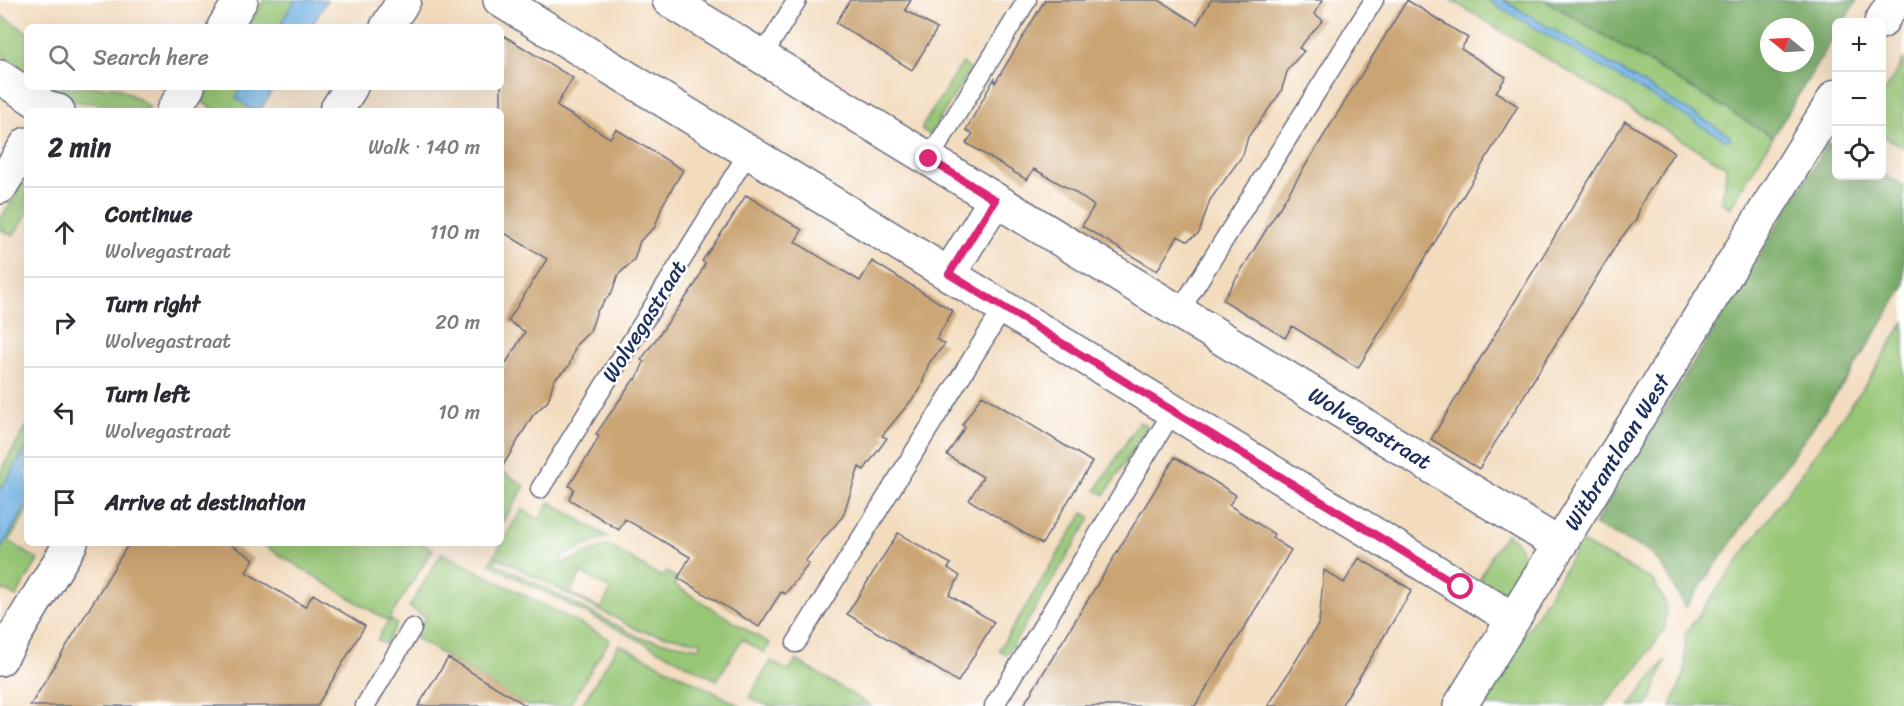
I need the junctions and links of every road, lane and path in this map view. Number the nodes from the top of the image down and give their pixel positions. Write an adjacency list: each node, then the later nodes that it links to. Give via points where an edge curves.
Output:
1 (241, 0): 10 (street)
2 (404, 0): 11 (street)
3 (500, 0): 21 (street)
4 (669, 0): 12 (street, Wolvegastraat)
5 (797, 0): 12 (lane)
6 (1027, 0): 22 (lane)
7 (1374, 0): 27 (lane)
8 (1895, 0): 9 (street)
9 (1884, 18)
10 (226, 24)
11 (389, 24)
12 (762, 57): 22 (street, Wolvegastraat)
13 (0, 77): 17 (street)
14 (186, 90): 18 (street)
15 (349, 90): 19 (street)
16 (1832, 103): 30 (street, Witbrantlaan West)
17 (48, 108)
18 (175, 108)
19 (338, 108)
20 (24, 149): 23 (street)
21 (748, 153): 25 (street); 29 (lane, Wolvegastraat)
22 (929, 159): 24 (street, Wolvegastraat)
23 (0, 188)
24 (995, 200): 25 (street); 27 (street, Wolvegastraat)
25 (949, 274): 26 (street)
26 (1004, 308): 28 (street); 34 (lane)
27 (1179, 312): 30 (street, Wolvegastraat)
28 (1173, 411): 32 (street); 37 (lane)
29 (540, 489)
30 (1560, 545): 32 (street, Witbrantlaan West)
31 (69, 546): 35 (street)
32 (1513, 619): 38 (street, Witbrantlaan West)
33 (412, 628): 36 (lane)
34 (796, 643)
35 (0, 658)
36 (364, 706)
37 (994, 706)
38 (1460, 706)

